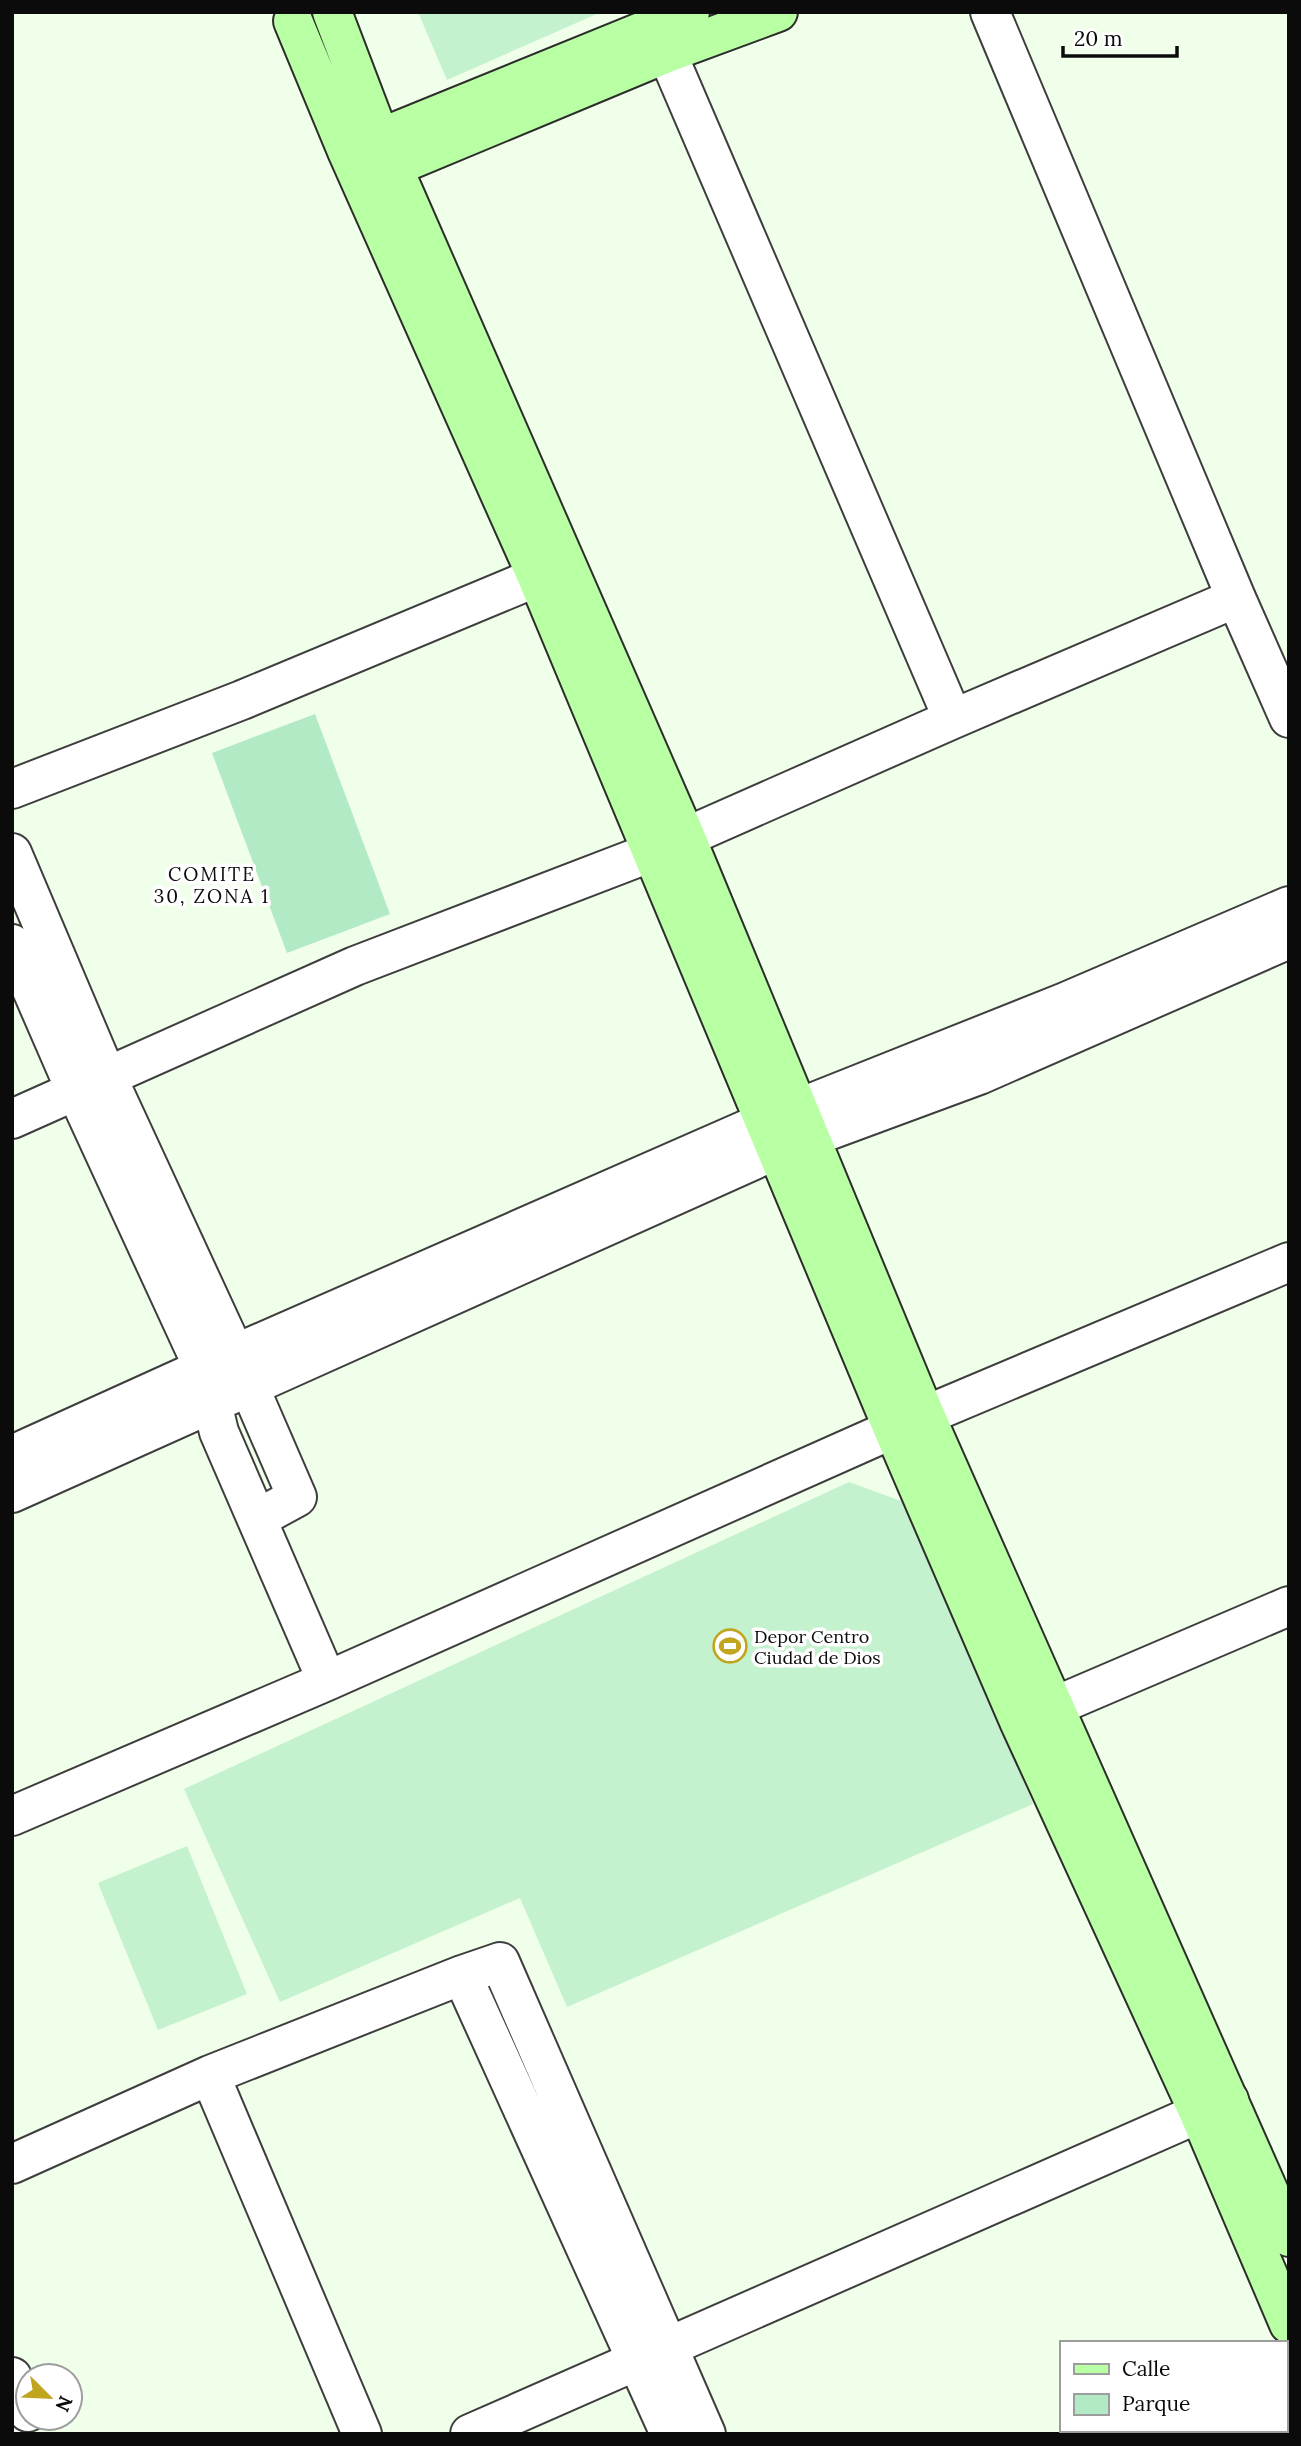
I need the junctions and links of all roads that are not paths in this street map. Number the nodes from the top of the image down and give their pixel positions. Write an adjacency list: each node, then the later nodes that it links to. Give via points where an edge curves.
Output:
1 (332, 12): 7 (street)
2 (690, 12): 6 (street)
3 (778, 12): 6 (street)
4 (990, 12): 9 (street)
5 (293, 21): 7 (street)
6 (657, 30): 7 (street); 11 (street)
7 (370, 159): 8 (street); 13 (street)
8 (537, 578): 12 (street); 13 (street)
9 (1236, 598): 10 (street); 11 (street)
10 (1289, 718)
11 (953, 719): 13 (street)
12 (12, 789)
13 (669, 845): 18 (street, via 355,966); 20 (street)
14 (12, 853): 18 (street)
15 (1289, 906): 20 (street)
16 (1289, 939): 20 (street, via 979,1075)
17 (12, 944): 18 (street)
18 (91, 1083): 19 (street); 22 (street)
19 (12, 1119)
20 (787, 1129): 22 (street); 23 (street)
21 (1289, 1262): 23 (street)
22 (225, 1379): 24 (street); 25 (street); 27 (street, via 219,1432)
23 (909, 1422): 27 (street); 28 (street); 29 (street)
24 (12, 1455)
25 (12, 1493)
26 (1289, 1606): 28 (street)
27 (327, 1681): 30 (street)
28 (1056, 1706): 29 (street); 32 (street)
29 (1019, 1721): 32 (street)
30 (12, 1816)
31 (210, 2075): 33 (street); 36 (street, via 463,1975); 37 (street)
32 (1214, 2107): 34 (street); 35 (street); 36 (street)
33 (12, 2164)
34 (1289, 2236)
35 (1289, 2324)
36 (653, 2352): 38 (street); 39 (street); 40 (street)
37 (362, 2434)
38 (470, 2434)
39 (670, 2434)
40 (706, 2434)

